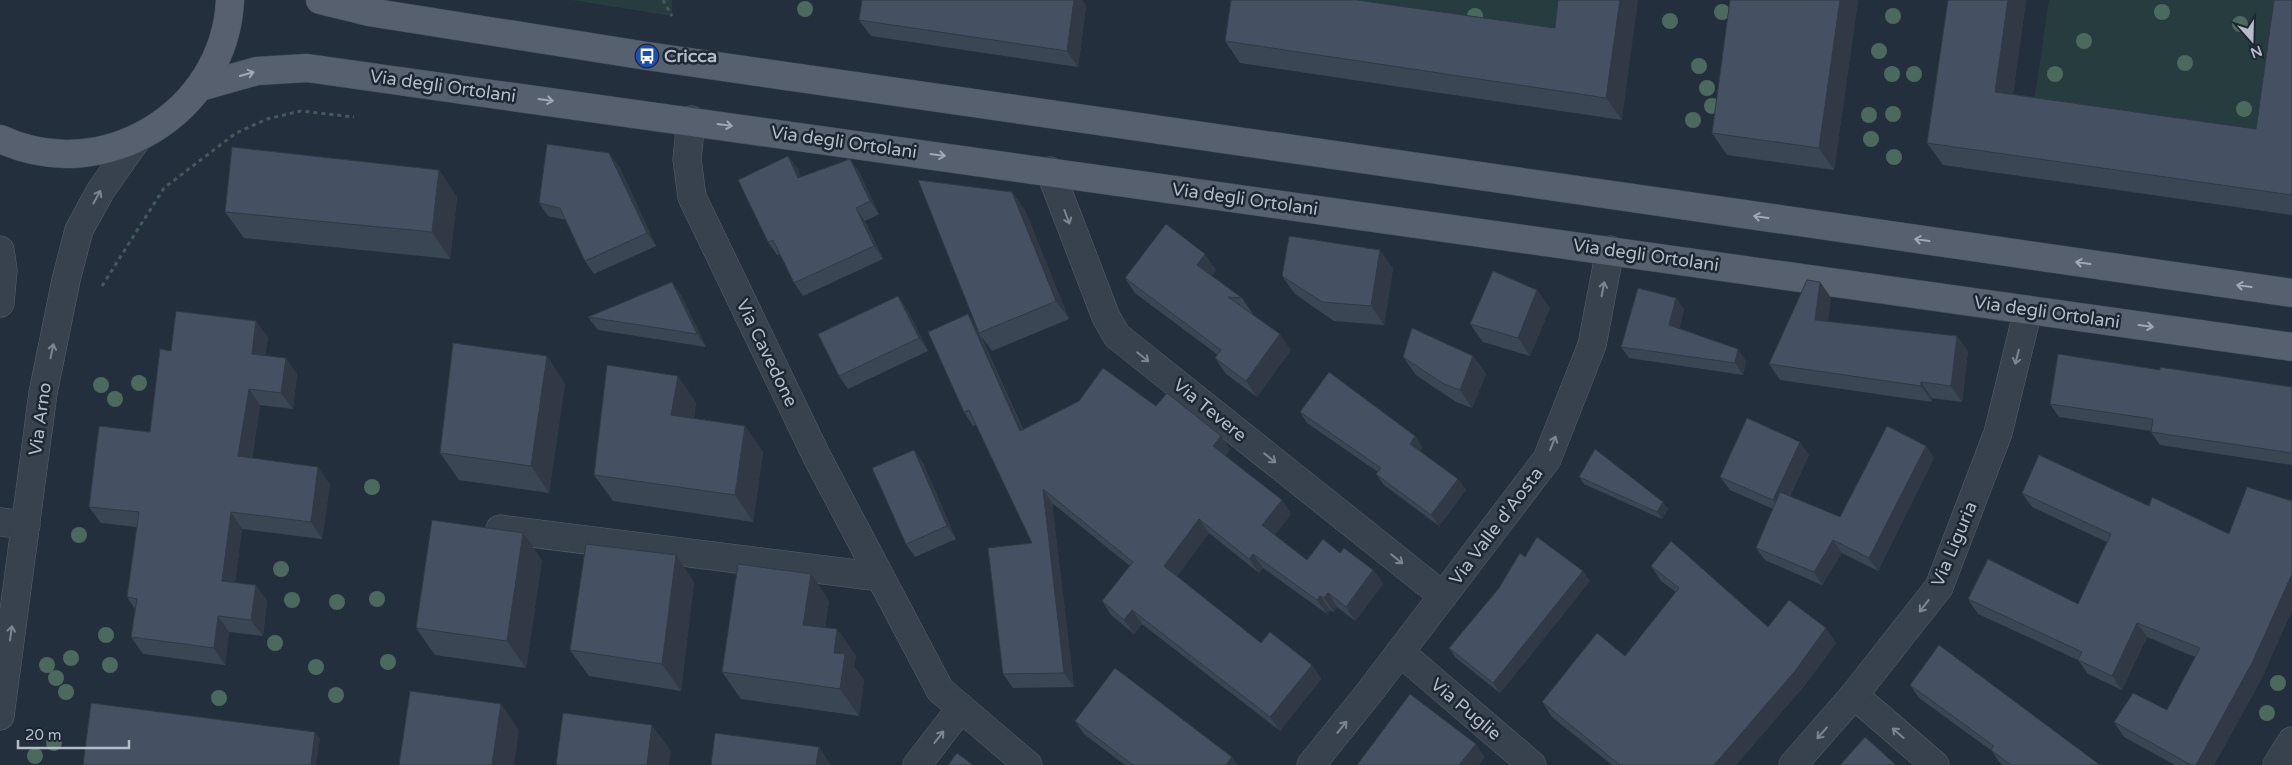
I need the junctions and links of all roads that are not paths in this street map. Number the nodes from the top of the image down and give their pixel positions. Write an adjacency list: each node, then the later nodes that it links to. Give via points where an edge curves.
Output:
1 (230, 0): 3 (main road, via 220,55)
2 (320, 0): 10 (main road, one-way to 2, via 657,58 368,12)
3 (200, 88): 4 (main road, Via degli Ortolani, one-way to 4, via 257,71 306,68); 6 (main road, via 171,118)
4 (691, 120): 7 (main road, Via degli Ortolani, one-way to 7); 16 (street, Via Cavedone, via 686,159 692,197 817,457)
5 (0, 138): 6 (main road, via 16,146 56,154 94,152)
6 (137, 139): 14 (street, Via Arno, one-way to 6, via 79,230 101,190)
7 (1050, 171): 9 (main road, Via degli Ortolani); 17 (street, Via Tevere, one-way to 17, via 1106,317 1117,336)
8 (0, 250): 11 (street, via 3,270)
9 (1610, 250): 12 (main road, Via degli Ortolani); 17 (street, Via Valle d'Aosta, one-way to 9, via 1547,459 1592,345)
10 (2292, 293)
11 (0, 303)
12 (2028, 310): 13 (main road, Via degli Ortolani, one-way to 13); 19 (street, Via Liguria, one-way to 19, via 1998,433 1939,586)
13 (2292, 347)
14 (13, 524): 21 (street, Via Arno, one-way to 14)
15 (500, 529): 16 (street)
16 (880, 577): 20 (street, Via Cavedone, via 940,690)
17 (1443, 596): 18 (street, Via Valle d'Aosta)
18 (1400, 652): 25 (street, Via Valle d'Aosta, one-way to 18); 26 (street, Via Puglie)
19 (1854, 695): 27 (street, Via Liguria, one-way to 27); 28 (street, one-way to 19)
20 (962, 708): 23 (street, one-way to 20); 24 (street, Via Cavedone)
21 (0, 716)
22 (2292, 741): 29 (street)
23 (917, 765)
24 (1028, 765)
25 (1311, 765)
26 (1532, 765)
27 (1793, 765)
28 (1935, 765)
29 (2277, 765)

